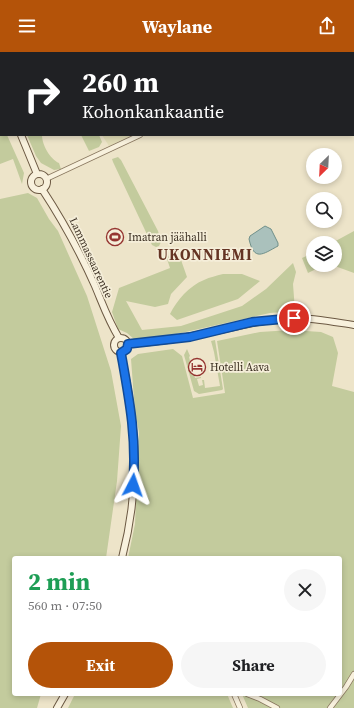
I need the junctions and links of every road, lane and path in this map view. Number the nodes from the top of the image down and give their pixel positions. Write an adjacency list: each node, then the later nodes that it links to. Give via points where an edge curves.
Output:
1 (22, 136): 3 (street)
2 (138, 136): 4 (street)
3 (37, 174): 4 (street, via 43,175); 5 (street, via 32,178 32,184 36,189)
4 (46, 179): 5 (street, via 46,185)
5 (42, 189): 7 (street, Lammassaarentie, via 67,228 110,324)
6 (354, 325): 8 (street, via 314,319 272,319 190,337)
7 (119, 338): 8 (street, via 125,339); 9 (street, via 114,345)
8 (128, 344): 9 (street, via 127,349)
9 (121, 353): 10 (street, via 130,404 135,463 132,514)
10 (122, 556)
11 (354, 674): 12 (street)
12 (342, 692)
13 (63, 696): 17 (street)
14 (236, 696): 18 (street)
15 (252, 696): 19 (street)
16 (339, 696): 20 (street)
17 (57, 708)
18 (240, 708)
19 (277, 708)
20 (330, 708)

